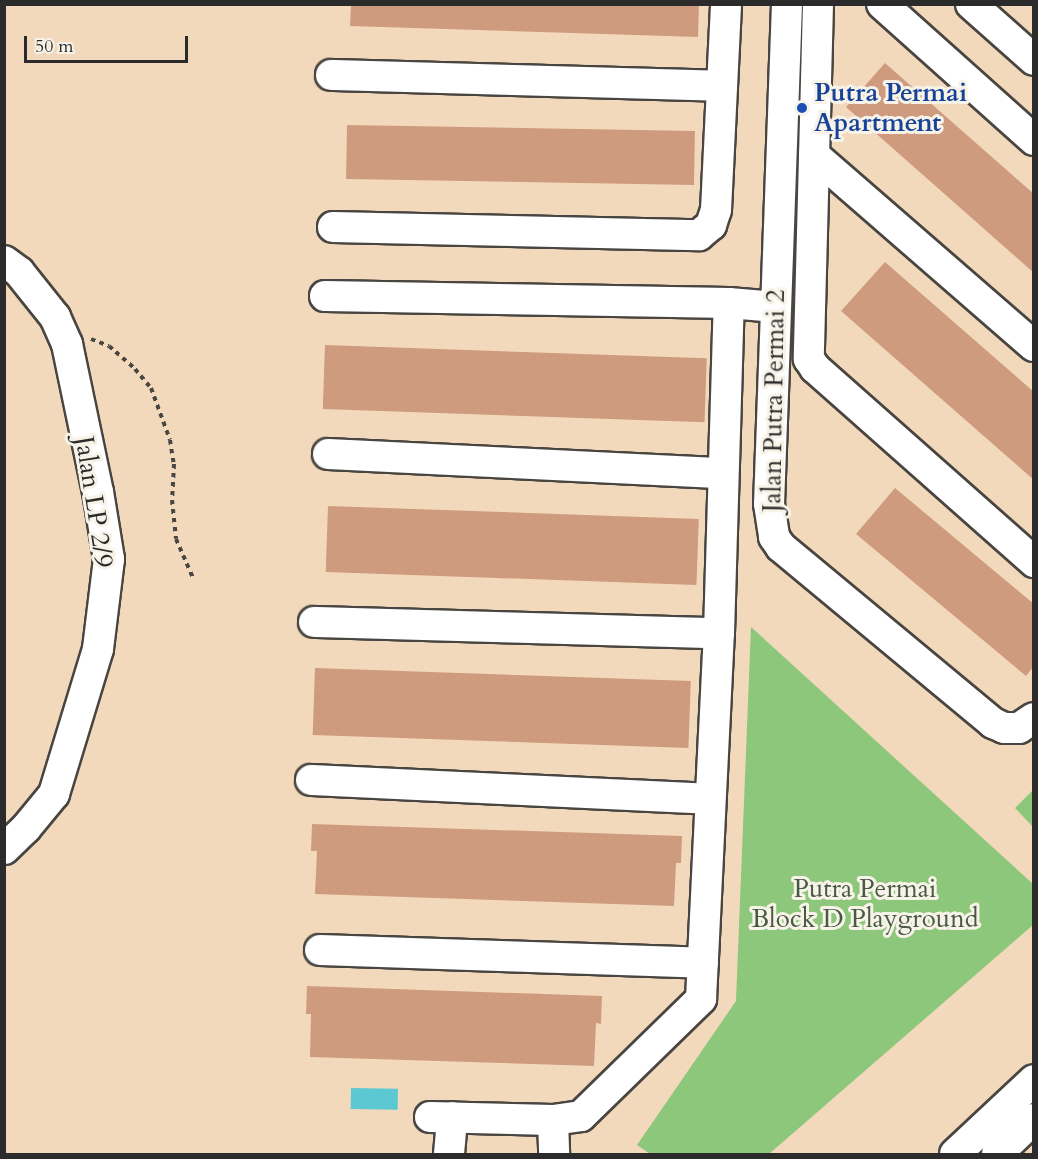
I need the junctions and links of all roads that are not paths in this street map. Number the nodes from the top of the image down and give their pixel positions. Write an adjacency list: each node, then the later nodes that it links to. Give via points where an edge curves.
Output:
1 (726, 4): 8 (street)
2 (787, 4): 13 (street, Jalan Putra Permai 2)
3 (818, 4): 10 (street)
4 (882, 4): 9 (street)
5 (971, 4): 6 (street)
6 (1034, 60)
7 (331, 75): 8 (street)
8 (722, 86): 11 (street, via 716,210 711,225 699,235)
9 (1034, 140)
10 (814, 155): 14 (street); 18 (street)
11 (333, 227)
12 (4, 261): 27 (street, Jalan LP 2/9, via 19,272 55,316 64,337 109,560 98,649 54,794)
13 (777, 265): 14 (street); 17 (street, Jalan Putra Permai 2)
14 (811, 269): 21 (street, via 809,359 815,369)
15 (325, 296): 16 (street)
16 (734, 304): 17 (street); 20 (street)
17 (776, 307): 24 (street, Jalan Putra Permai 2, via 769,504 774,537 993,723 1019,728)
18 (1034, 346)
19 (328, 454): 20 (street)
20 (723, 473): 23 (street)
21 (1034, 562)
22 (314, 622): 23 (street)
23 (718, 633): 26 (street)
24 (1034, 718)
25 (311, 780): 26 (street)
26 (709, 799): 29 (street)
27 (4, 849)
28 (320, 950): 29 (street)
29 (703, 963): 32 (street, via 701,999 581,1116)
30 (1034, 1080): 35 (street)
31 (1034, 1119): 36 (street)
32 (553, 1120): 33 (street, via 441,1117); 34 (street)
33 (450, 1155)
34 (554, 1155)
35 (955, 1155)
36 (997, 1155)

